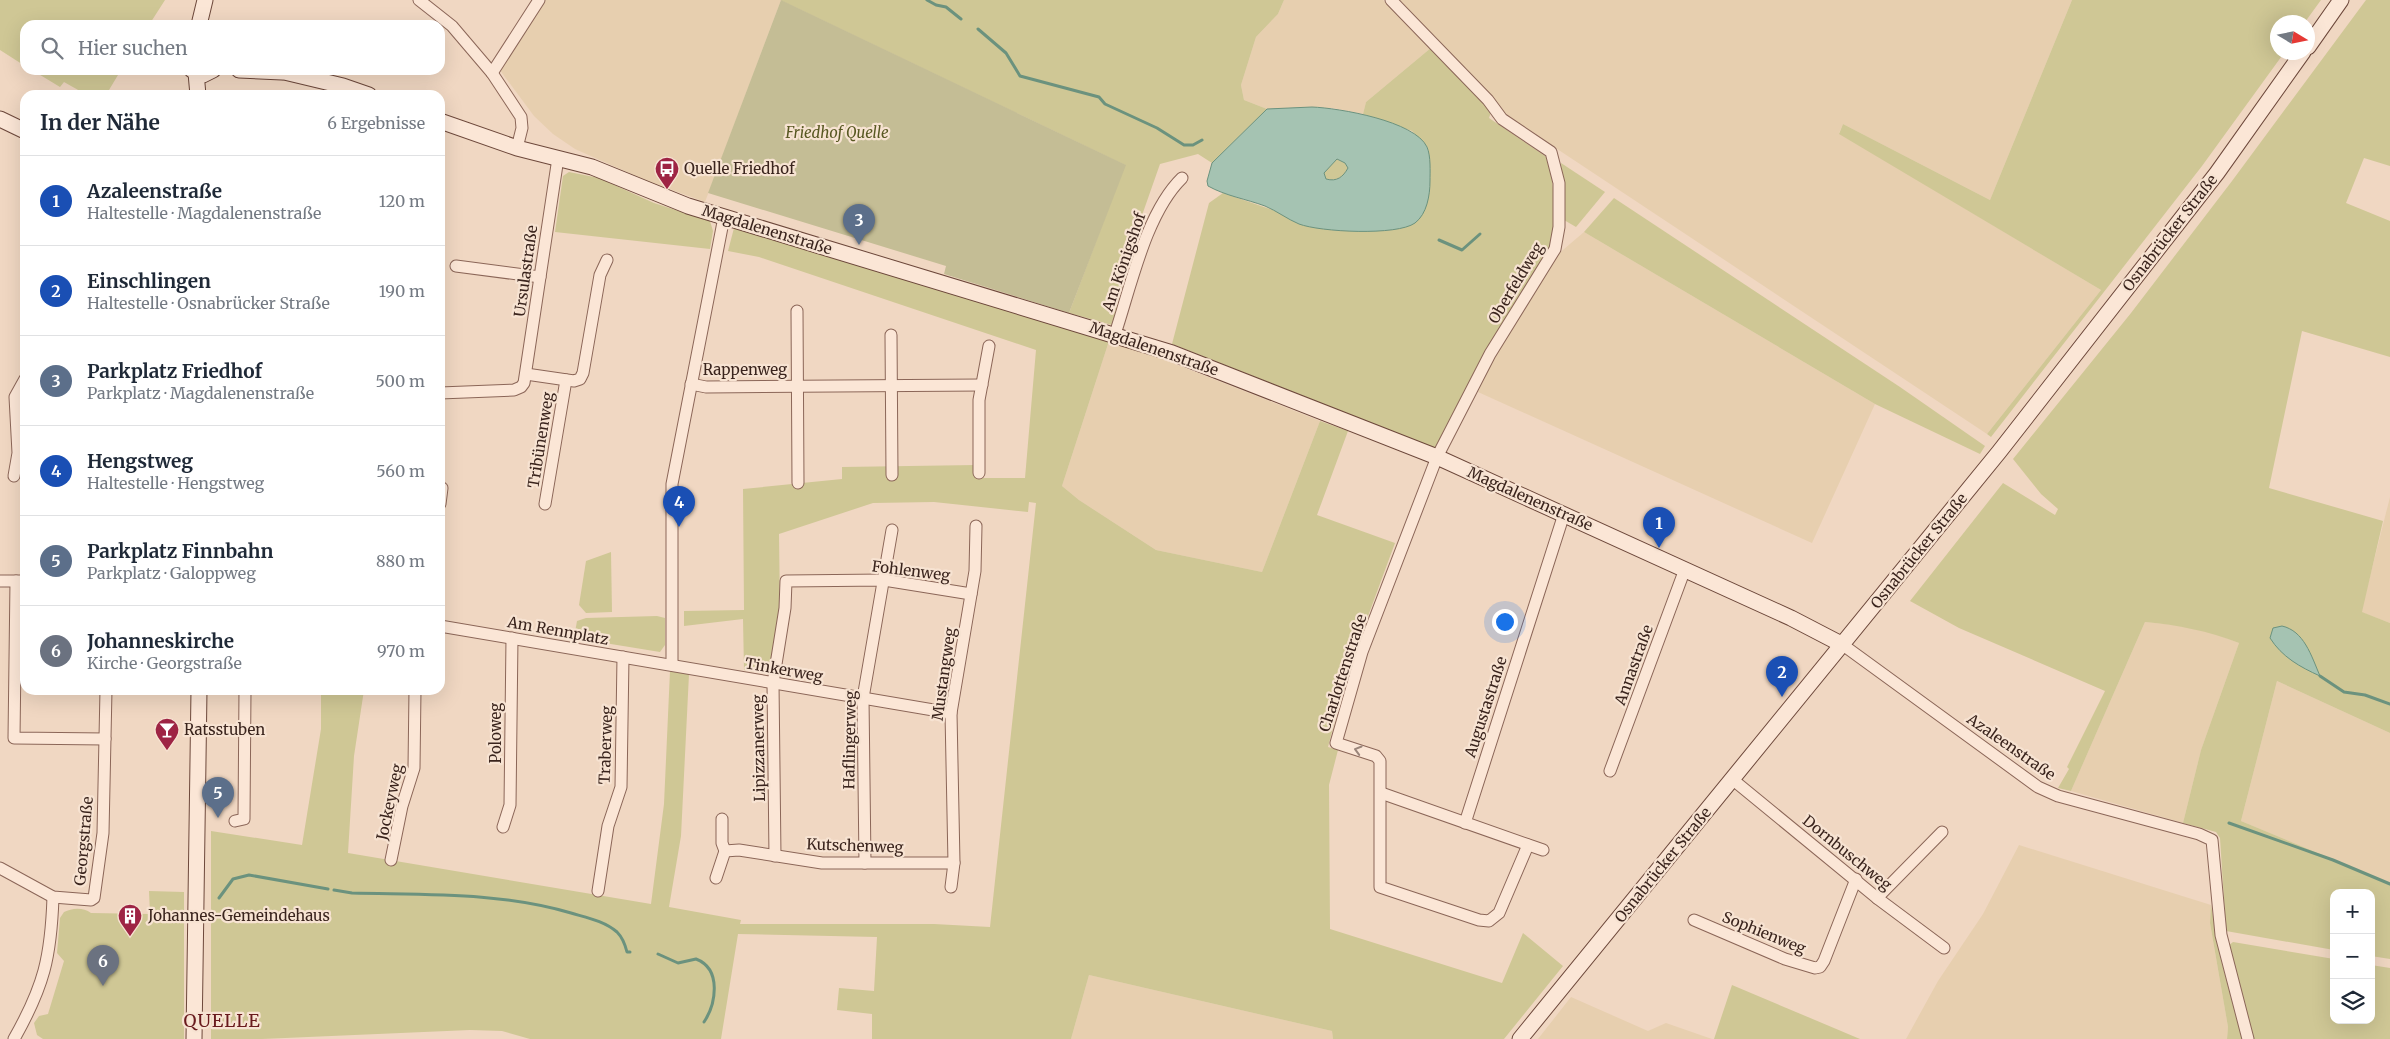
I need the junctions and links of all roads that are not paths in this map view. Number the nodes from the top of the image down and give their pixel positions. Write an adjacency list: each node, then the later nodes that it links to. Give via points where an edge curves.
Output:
1 (206, 0): 6 (street); 7 (street)
2 (419, 0): 8 (street)
3 (539, 0): 12 (street)
4 (1391, 0): 41 (street, Oberfeldweg, via 1488,100 1502,119 1551,152 1559,183 1559,227 1555,249 1490,354)
5 (2341, 0): 10 (street)
6 (200, 20)
7 (206, 20)
8 (444, 20)
9 (445, 20): 12 (street)
10 (2315, 37)
11 (2298, 60): 59 (street, Osnabrücker Straße, via 2117,302)
12 (492, 72): 22 (street, via 521,117)
13 (201, 75): 16 (street)
14 (202, 75): 17 (street)
15 (292, 75): 18 (street)
16 (199, 90)
17 (204, 90)
18 (339, 90)
19 (0, 119): 21 (street)
20 (445, 123): 22 (street, Magdalenenstraße)
21 (20, 129)
22 (517, 148): 23 (street, Magdalenenstraße)
23 (558, 158): 25 (street, Magdalenenstraße, via 592,166 658,195); 28 (street, Ursulastraße)
24 (1182, 178): 30 (street, Am Königshof, via 1160,204 1147,234)
25 (724, 217): 30 (street, Magdalenenstraße); 35 (street)
26 (606, 260): 34 (street, Tribünenweg, via 600,275 583,372 580,379)
27 (456, 266): 28 (street)
28 (540, 277): 33 (street, Ursulastraße)
29 (797, 311): 38 (street, Rappenweg)
30 (1115, 334): 41 (street, Magdalenenstraße, via 1172,353)
31 (891, 335): 36 (street)
32 (989, 346): 37 (street)
33 (526, 374): 34 (street, Tribünenweg); 40 (street, Ursulastraße, via 521,387 514,390)
34 (566, 380): 46 (street, Tribünenweg)
35 (691, 384): 38 (street, Rappenweg); 61 (street, via 672,484)
36 (890, 384): 37 (street, Rappenweg); 38 (street, Rappenweg); 44 (street)
37 (982, 384): 42 (street)
38 (798, 385): 45 (street, Rappenweg)
39 (20, 388): 43 (street, via 15,397 18,454)
40 (445, 393)
41 (1437, 457): 47 (street, Magdalenenstraße); 72 (street, Charlottenstraße, one-way to 41, via 1380,761 1376,756 1336,743 1357,668)
42 (979, 473)
43 (14, 476)
44 (892, 476)
45 (798, 482)
46 (545, 504)
47 (1564, 514): 50 (street, Magdalenenstraße); 75 (street, Augustastraße)
48 (976, 526): 55 (street, Mustangweg)
49 (892, 530): 51 (street, Haflingerweg)
50 (1685, 569): 59 (street, Magdalenenstraße); 70 (street, Annastraße)
51 (884, 580): 54 (street, Fohlenweg); 55 (street, Fohlenweg); 67 (street, Haflingerweg)
52 (0, 581): 53 (street)
53 (20, 581)
54 (786, 581): 62 (street, Lipizzanerweg)
55 (971, 594): 68 (street, Mustangweg)
56 (20, 603): 69 (street, via 14,738)
57 (445, 627): 58 (street, Am Rennplatz)
58 (512, 638): 60 (street, Am Rennplatz); 76 (street, Poloweg, via 510,805)
59 (1843, 645): 71 (street, Osnabrücker Straße); 97 (street, Azaleenstraße, via 2038,787 2058,796 2212,840 2221,935)
60 (623, 657): 61 (street, Am Rennplatz); 89 (street, Traberweg, via 621,787 608,826)
61 (672, 665): 62 (street, Tinkerweg)
62 (773, 683): 67 (street, Tinkerweg); 81 (street, Lipizzanerweg)
63 (106, 695): 69 (street, Georgstraße)
64 (199, 695): 95 (street)
65 (245, 695): 74 (street, via 244,818)
66 (415, 695): 82 (street, Jockeyweg, via 414,768)
67 (863, 698): 68 (street, Tinkerweg); 83 (street, Haflingerweg)
68 (951, 713): 84 (street, Mustangweg)
69 (105, 739): 90 (street, Georgstraße, via 103,833 94,898)
70 (1610, 771)
71 (1732, 779): 87 (street, Dornbuschweg); 96 (street, Osnabrücker Straße)
72 (1381, 793): 75 (street); 78 (street, Charlottenstraße, via 1380,887 1489,921 1499,913)
73 (722, 818): 80 (street)
74 (235, 821)
75 (1465, 823): 78 (street)
76 (503, 827)
77 (1942, 832): 91 (street)
78 (1528, 845): 79 (street)
79 (1543, 850)
80 (725, 851): 81 (street, Kutschenweg); 86 (street)
81 (775, 856): 83 (street, Kutschenweg, via 822,863)
82 (391, 860)
83 (865, 863): 84 (street, Kutschenweg)
84 (954, 863): 88 (street, Mustangweg)
85 (0, 868): 90 (street)
86 (716, 878)
87 (1856, 880): 91 (street, Dornbuschweg); 92 (street, Sophienweg, via 1820,967 1785,959)
88 (951, 887)
89 (598, 891)
90 (53, 896): 94 (street, Georgstraße, via 46,968)
91 (1877, 898): 93 (street, Dornbuschweg)
92 (1694, 920)
93 (1944, 948)
94 (19, 1037)
95 (194, 1039)
96 (1520, 1039)
97 (2248, 1039)

